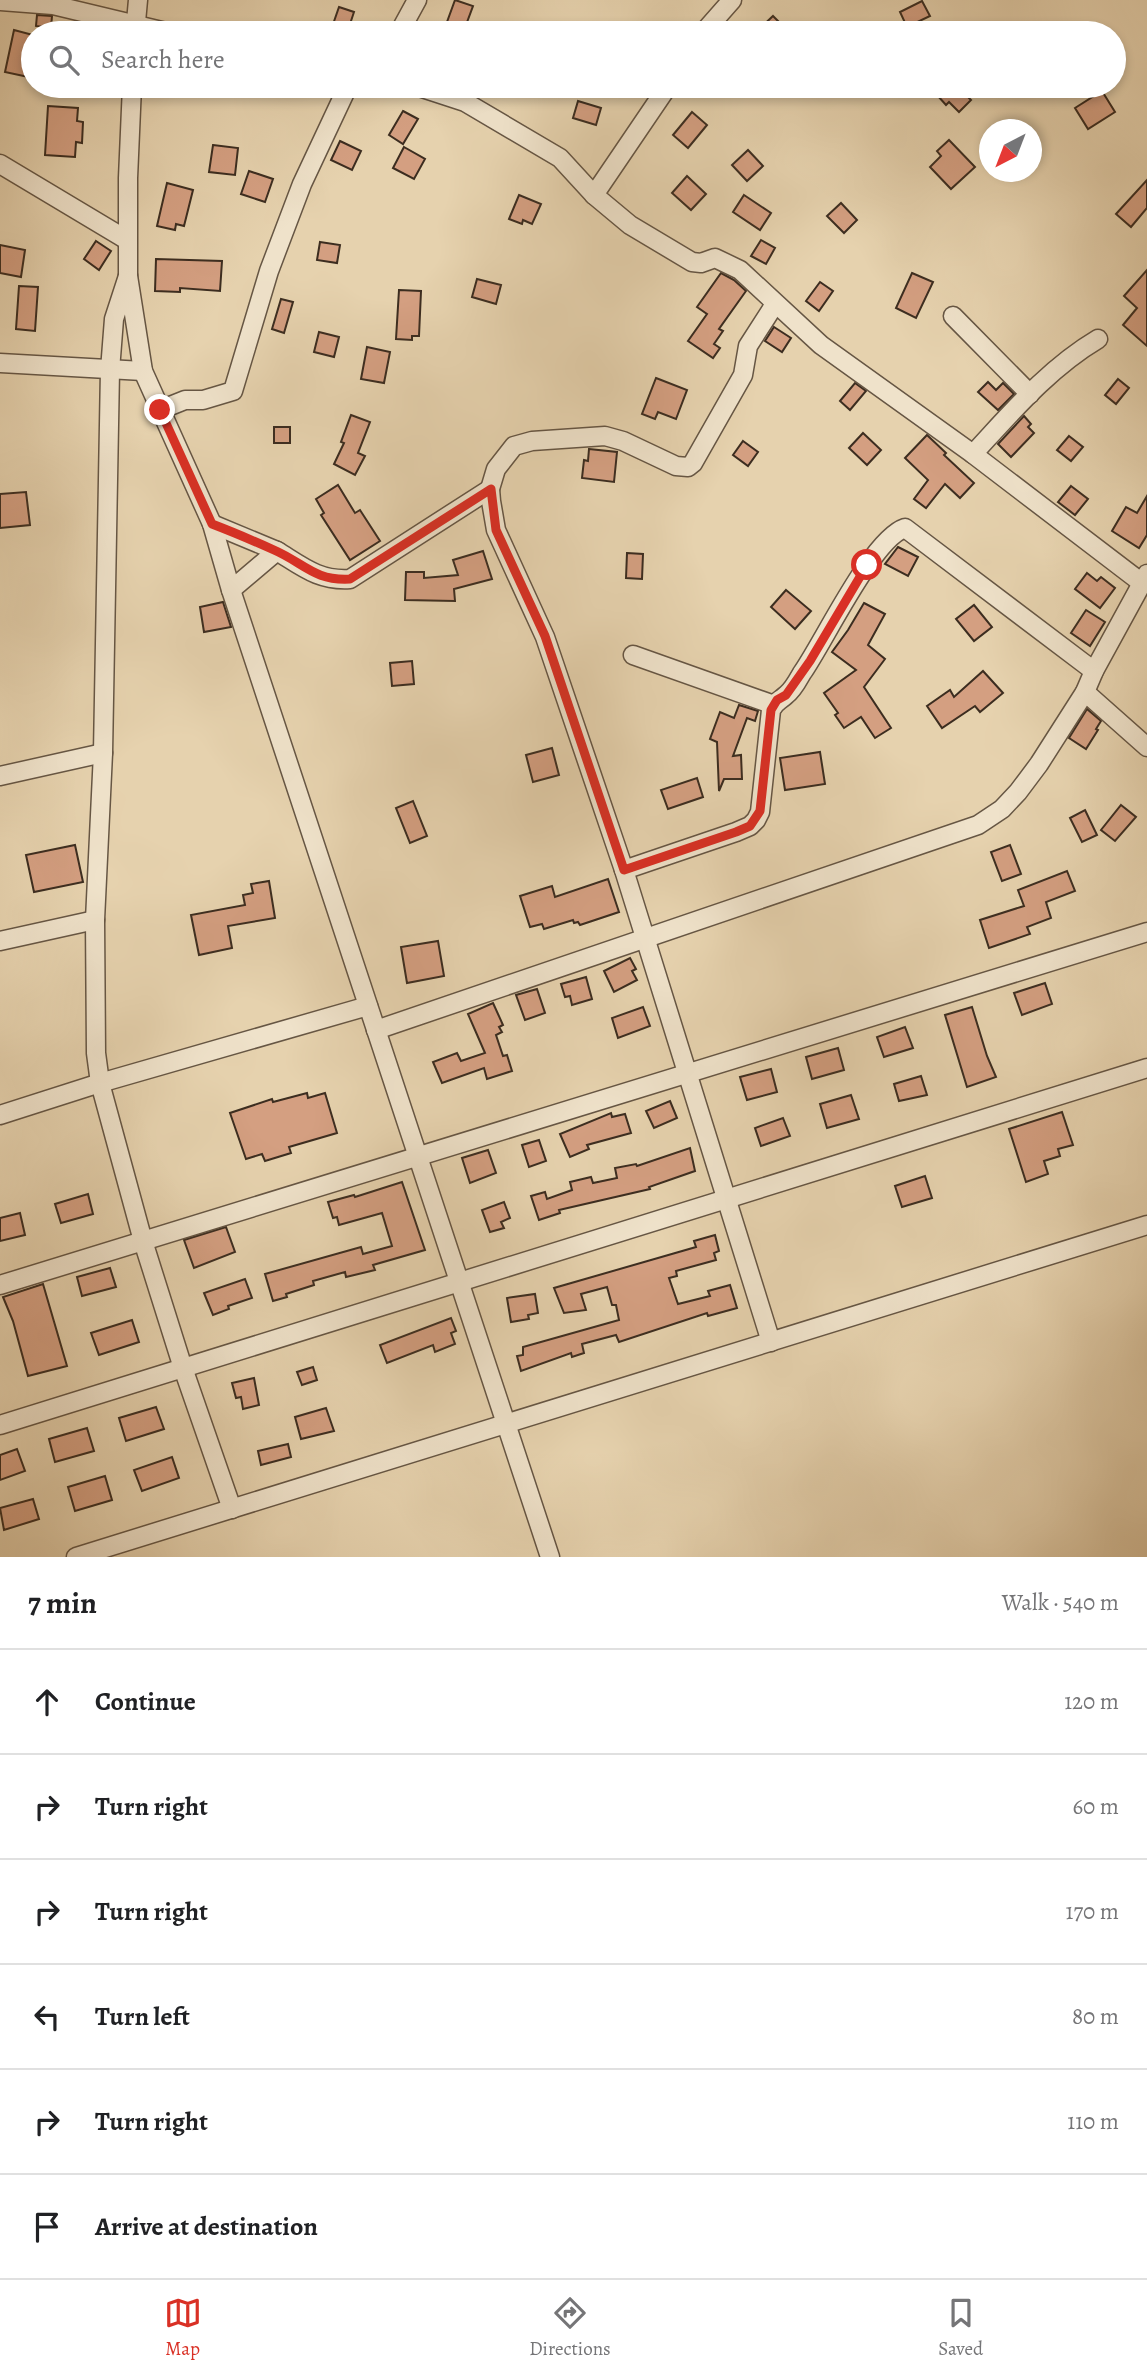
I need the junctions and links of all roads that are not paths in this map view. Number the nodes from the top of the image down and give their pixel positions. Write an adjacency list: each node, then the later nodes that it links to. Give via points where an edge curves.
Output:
1 (138, 0): 6 (street)
2 (417, 0): 7 (street)
3 (732, 0): 8 (street)
4 (11, 1): 5 (street, via 53,5)
5 (108, 21)
6 (136, 21)
7 (405, 21)
8 (714, 21)
9 (132, 98): 15 (street)
10 (342, 98): 24 (street, via 302,184 269,271 233,391)
11 (452, 98): 14 (street, via 560,158)
12 (660, 98): 14 (street)
13 (0, 164): 15 (street)
14 (594, 195): 17 (street, via 630,225 691,262 715,258 740,270)
15 (127, 240): 16 (street)
16 (128, 276): 21 (street, via 114,319); 22 (street)
17 (775, 303): 25 (street, via 821,345); 26 (street, via 748,346 743,375 688,467 605,436 532,440 514,446 496,469)
18 (953, 316): 23 (street)
19 (1098, 339): 23 (street)
20 (0, 363): 21 (street)
21 (110, 370): 22 (street); 36 (street)
22 (143, 371): 24 (street)
23 (1030, 394): 25 (street)
24 (160, 410): 27 (street)
25 (973, 454): 29 (street)
26 (491, 489): 28 (street, via 350,579 332,580 313,573); 38 (street, via 496,530 545,636)
27 (212, 524): 28 (street); 30 (street)
28 (277, 551): 30 (street)
29 (1144, 578): 32 (street)
30 (231, 590): 43 (street)
31 (633, 655): 34 (street)
32 (1094, 671): 33 (street); 34 (street, via 905,528 897,530 867,565 800,677)
33 (1085, 692): 35 (street); 41 (street, via 1018,792 978,825)
34 (774, 705): 38 (street, via 756,820 736,832)
35 (1147, 747)
36 (103, 753): 37 (street); 39 (street)
37 (0, 776)
38 (624, 870): 41 (street)
39 (95, 920): 42 (street); 47 (street, via 94,1017)
40 (1147, 932): 46 (street)
41 (646, 939): 44 (street); 46 (street)
42 (0, 941)
43 (369, 1006): 44 (street); 47 (street)
44 (376, 1030): 49 (street)
45 (1147, 1068): 50 (street)
46 (687, 1073): 49 (street); 50 (street)
47 (100, 1083): 48 (street); 52 (street)
48 (0, 1115)
49 (418, 1157): 52 (street); 53 (street)
50 (726, 1199): 53 (street); 55 (street)
51 (1147, 1225): 55 (street)
52 (143, 1241): 54 (street); 56 (street)
53 (460, 1282): 56 (street); 57 (street)
54 (0, 1285)
55 (771, 1342): 57 (street)
56 (183, 1368): 58 (street); 59 (street)
57 (506, 1424): 59 (street); 62 (street)
58 (0, 1425)
59 (232, 1509): 60 (street)
60 (100, 1553): 61 (street)
61 (76, 1557)
62 (550, 1557)

